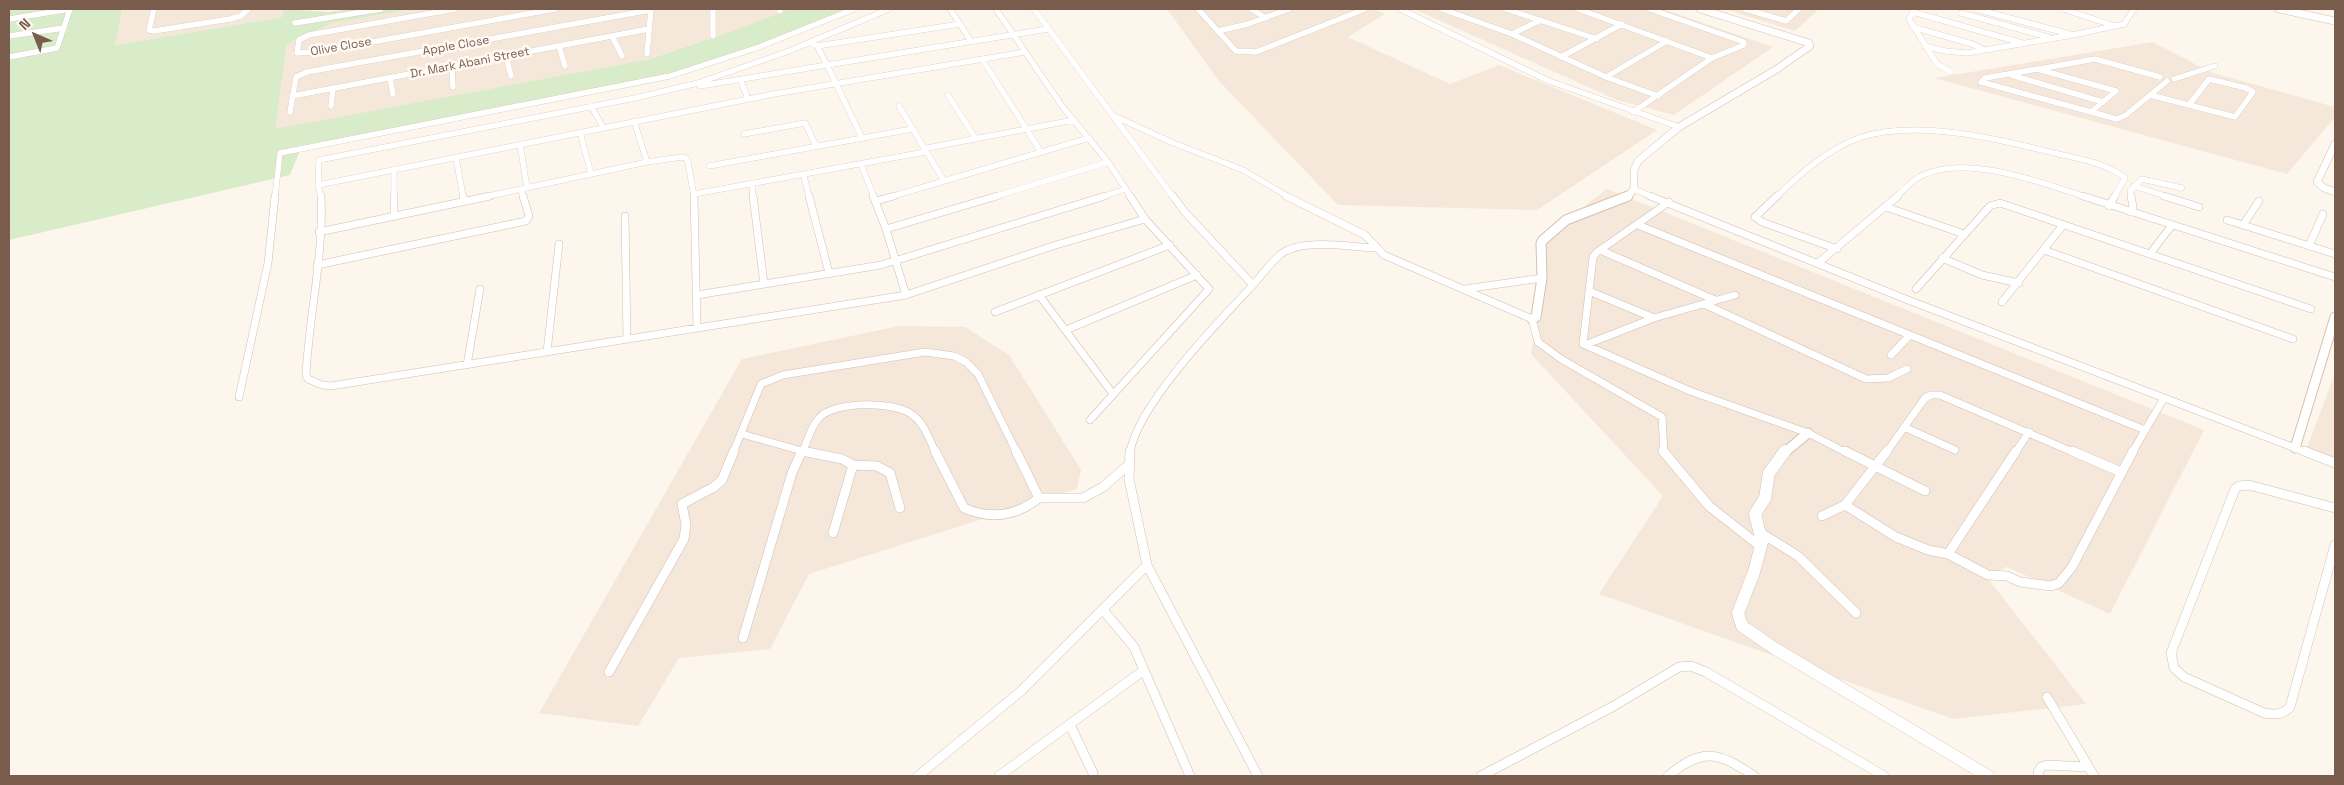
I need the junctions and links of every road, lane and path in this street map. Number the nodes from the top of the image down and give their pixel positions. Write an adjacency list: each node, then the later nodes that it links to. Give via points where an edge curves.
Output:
1 (70, 9): 37 (street); 46 (street)
2 (154, 9): 3 (street, via 149,30 158,31 230,19 241,16)
3 (248, 9)
4 (381, 9): 41 (street)
5 (455, 9): 6 (street, Olive Close, via 309,35 299,40 297,53)
6 (555, 9)
7 (651, 9): 47 (street); 97 (street, Apple Close, via 308,72 296,77)
8 (714, 9): 55 (street)
9 (854, 9): 210 (street, via 759,47 670,76 280,153 268,263)
10 (889, 9): 60 (street)
11 (950, 9): 42 (street)
12 (996, 9): 51 (street)
13 (1034, 9): 48 (street)
14 (1198, 9): 49 (street)
15 (1251, 9): 36 (street)
16 (1289, 9): 36 (street)
17 (1344, 9): 34 (street)
18 (1365, 9): 34 (street)
19 (1400, 9): 106 (street, via 1549,81)
20 (1442, 9): 50 (street)
21 (1506, 9): 38 (street)
22 (1578, 9): 43 (street)
23 (1650, 9): 73 (street, via 1744,42 1744,45)
24 (1700, 9): 111 (street, via 1804,41 1810,46 1778,69)
25 (1745, 9): 26 (street, via 1786,21)
26 (1800, 9)
27 (1966, 9): 35 (street)
28 (1979, 9): 52 (street)
29 (2063, 9): 44 (street)
30 (2134, 9): 44 (street, via 2124,24)
31 (2279, 9): 39 (street)
32 (2287, 9): 39 (street)
33 (1914, 10): 40 (street); 45 (street, via 1909,19)
34 (1355, 12): 49 (street, via 1250,53 1236,51)
35 (1961, 12): 40 (street); 56 (street)
36 (1266, 18): 49 (street)
37 (9, 19)
38 (1541, 20): 50 (street); 57 (street)
39 (2335, 20)
40 (1949, 22): 61 (street)
41 (295, 23)
42 (960, 24): 58 (street); 63 (street)
43 (1622, 24): 57 (street); 59 (street)
44 (2117, 26): 52 (street)
45 (1913, 27): 64 (street); 65 (street)
46 (64, 28): 53 (street); 70 (street, via 57,48)
47 (649, 29): 54 (street, Dr. Mark Abani Street); 67 (street)
48 (1048, 30): 51 (street); 108 (street)
49 (1218, 31)
50 (1512, 34): 71 (street)
51 (1013, 35): 58 (street); 66 (street)
52 (2073, 35): 56 (street)
53 (9, 36)
54 (612, 36): 62 (street, Dr. Mark Abani Street); 69 (street)
55 (713, 36)
56 (2052, 38): 61 (street)
57 (1597, 39): 71 (street)
58 (970, 41): 75 (street)
59 (1667, 41): 73 (street); 84 (street)
60 (810, 42): 63 (street); 72 (street)
61 (2023, 43): 65 (street)
62 (559, 46): 68 (street, Dr. Mark Abani Street); 77 (street)
63 (816, 46): 75 (street)
64 (1926, 46): 65 (street, via 1956,53); 80 (street, via 1937,64)
65 (1985, 50)
66 (1025, 52): 74 (street); 109 (street)
67 (646, 54)
68 (506, 56): 76 (street, Dr. Mark Abani Street); 83 (street)
69 (622, 56)
70 (9, 57)
71 (1561, 57): 84 (street)
72 (770, 58): 81 (street); 91 (street)
73 (1712, 58): 98 (street)
74 (982, 59): 90 (street); 114 (street)
75 (827, 65): 81 (street); 90 (street)
76 (452, 66): 86 (street, Dr. Mark Abani Street); 92 (street)
77 (565, 66)
78 (2215, 66): 88 (street)
79 (2037, 69): 82 (street); 85 (street, via 2095,59); 100 (street, via 2116,91)
80 (1951, 72)
81 (779, 73): 87 (street)
82 (2009, 75): 100 (street); 107 (street, via 1985,78 1981,82)
83 (511, 76)
84 (1606, 77): 98 (street)
85 (2160, 77): 88 (street); 89 (street)
86 (390, 78): 93 (street, Dr. Mark Abani Street); 94 (street)
87 (740, 79): 91 (street); 99 (street)
88 (2174, 79): 89 (street)
89 (2167, 81): 96 (street)
90 (836, 84): 99 (street); 117 (street)
91 (683, 86): 102 (street)
92 (453, 87)
93 (333, 88): 97 (street, Dr. Mark Abani Street); 101 (street)
94 (393, 94)
95 (948, 95): 119 (street)
96 (2150, 95): 104 (street); 107 (street, via 2117,119)
97 (292, 96): 105 (street, Apple Close)
98 (1658, 96): 106 (street)
99 (748, 99): 110 (street)
100 (2103, 102): 107 (street)
101 (331, 106)
102 (591, 106): 112 (street); 134 (street, via 319,160)
103 (900, 106): 113 (street)
104 (2188, 106): 104 (street, via 2210,79 2253,92 2235,118)
105 (290, 112)
106 (1633, 112): 111 (street)
107 (2091, 112)
108 (1112, 115): 166 (street, via 1243,170 1279,192 1360,232); 182 (street, via 1184,211)
109 (1074, 120): 114 (street); 118 (street)
110 (634, 121): 112 (street); 126 (street)
111 (1678, 126): 140 (street, via 1638,161 1634,170)
112 (603, 127): 115 (street)
113 (912, 129): 117 (street); 123 (street)
114 (1026, 129): 119 (street); 124 (street)
115 (580, 132): 120 (street); 131 (street)
116 (744, 134): 122 (street, via 805,123)
117 (862, 138): 122 (street)
118 (1089, 138): 124 (street); 127 (street)
119 (976, 139): 123 (street, via 927,148)
120 (520, 144): 125 (street); 137 (street)
121 (2335, 144): 141 (street, via 2317,182)
122 (816, 146): 129 (street)
123 (925, 152): 128 (street); 133 (street)
124 (1041, 152): 133 (street)
125 (456, 157): 130 (street); 143 (street)
126 (647, 162): 131 (street); 142 (street, via 686,158)
127 (1108, 162): 139 (street); 160 (street)
128 (860, 164): 132 (street); 144 (street)
129 (708, 166)
130 (394, 170): 134 (street); 152 (street)
131 (591, 174): 137 (street)
132 (804, 176): 135 (street); 176 (street)
133 (944, 181): 144 (street)
134 (318, 185): 161 (street, via 321,197)
135 (752, 185): 142 (street); 181 (street)
136 (2134, 186): 138 (street, via 2144,178); 149 (street); 150 (street, via 2130,191 2133,207)
137 (524, 188): 143 (street); 175 (street, via 529,216 526,221)
138 (2182, 188)
139 (1126, 189): 154 (street); 173 (street)
140 (1634, 189): 146 (street); 179 (street, via 1624,200 1566,220 1543,240)
141 (2335, 192)
142 (694, 194): 188 (street)
143 (464, 201): 152 (street)
144 (876, 201): 160 (street)
145 (2259, 201): 159 (street)
146 (1669, 202): 156 (street); 174 (street)
147 (2109, 206): 148 (street, via 2025,179 1960,168 1922,175); 150 (street); 167 (street, via 2125,178 2102,167 2035,148 1956,132 1918,130 1875,134 1822,158 1755,217)
148 (1886, 207): 162 (street); 167 (street)
149 (2199, 207)
150 (2130, 212): 158 (street)
151 (2323, 214): 165 (street)
152 (394, 216): 161 (street)
153 (624, 216): 202 (street)
154 (1145, 219): 164 (street); 187 (street)
155 (2227, 220): 159 (street)
156 (1638, 225): 168 (street); 201 (street)
157 (2063, 225): 162 (street, via 2000,203 1990,206); 169 (street); 170 (street)
158 (2172, 225): 170 (street); 178 (street)
159 (2243, 225): 165 (street)
160 (886, 229): 173 (street)
161 (319, 232): 175 (street)
162 (1964, 234): 172 (street)
163 (559, 244): 205 (street)
164 (1170, 245): 177 (street); 189 (street)
165 (2309, 246): 171 (street)
166 (1376, 248): 182 (street, via 1301,246 1282,253); 185 (street, via 1384,255)
167 (1837, 249): 174 (street)
168 (1600, 250): 186 (street, via 1594,256); 191 (street)
169 (2044, 250): 180 (street); 203 (street)
170 (2150, 254): 194 (street)
171 (2335, 254)
172 (1942, 258): 180 (street, via 1982,275); 183 (street)
173 (896, 261): 176 (street); 187 (street)
174 (1818, 263): 211 (street)
175 (318, 265): 207 (street, via 308,334 308,379 322,386 331,386)
176 (829, 273): 181 (street)
177 (1197, 275): 200 (street); 209 (street, via 1208,286 1207,291)
178 (2335, 277)
179 (1542, 278): 185 (street); 198 (street, via 1536,317)
180 (2019, 283): 192 (street)
181 (764, 284): 188 (street)
182 (1253, 285): 223 (street, via 1154,401 1136,430)
183 (1916, 288)
184 (480, 289): 207 (street)
185 (1464, 290): 198 (street)
186 (1589, 291): 197 (street); 204 (street)
187 (906, 294): 199 (street)
188 (697, 295): 199 (street)
189 (1040, 295): 195 (street); 200 (street)
190 (1735, 295): 191 (street)
191 (1715, 300): 193 (street)
192 (2002, 302)
193 (1704, 304): 197 (street); 208 (street, via 1866,379 1881,381)
194 (2311, 309)
195 (995, 312)
196 (2335, 317): 218 (street)
197 (1654, 318): 204 (street)
198 (1532, 319): 235 (street, via 1538,342 1560,359 1662,417 1662,450 1671,464 1709,506)
199 (697, 328): 202 (street)
200 (1066, 330): 209 (street)
201 (1910, 335): 206 (street); 214 (street)
202 (627, 339): 205 (street)
203 (2294, 339)
204 (1585, 345): 216 (street, via 1690,391)
205 (547, 352): 207 (street)
206 (1891, 355)
207 (467, 366)
208 (1907, 369)
209 (1113, 394): 212 (street)
210 (239, 397)
211 (2164, 398): 214 (street); 218 (street)
212 (1090, 420)
213 (1904, 427): 215 (street, via 1926,398 1940,395); 219 (street); 224 (street)
214 (2145, 430): 225 (street)
215 (2029, 432): 225 (street); 236 (street)
216 (1808, 433): 224 (street); 233 (street, via 1787,448 1769,473 1764,498 1754,514)
217 (742, 434): 220 (street); 227 (street, via 757,391 768,379 915,353 938,352 966,362 978,374); 242 (street, via 722,480 682,504 686,520 684,539)
218 (2296, 448): 221 (street)
219 (1955, 450)
220 (801, 451): 222 (street, via 842,459); 227 (street, via 824,412 881,405 896,407 920,421 964,508 991,517 1028,508); 240 (street)
221 (2335, 462)
222 (853, 465): 229 (street, via 873,465 890,473); 232 (street)
223 (1128, 466): 227 (street, via 1103,487 1083,498); 237 (street)
224 (1876, 467): 226 (street); 228 (street)
225 (2121, 472): 236 (street, via 2072,568 2059,583 2041,586 1988,574)
226 (1925, 491)
227 (1039, 498)
228 (1845, 505): 231 (street); 236 (street, via 1896,537)
229 (900, 508)
230 (2335, 508): 234 (street, via 2249,485 2235,489 2171,653 2174,668 2184,677 2264,713 2284,713 2290,707)
231 (1822, 516)
232 (833, 532)
233 (1761, 533): 235 (street); 239 (street, via 1798,556)
234 (2335, 545)
235 (1761, 547): 255 (street, via 1738,613 1742,626)
236 (1948, 554)
237 (1147, 565): 238 (street); 250 (street)
238 (1103, 610): 241 (street, via 1134,647); 247 (street, via 1021,691)
239 (1856, 613)
240 (744, 638)
241 (1144, 670): 244 (street); 249 (street)
242 (609, 672)
243 (2047, 697): 245 (street)
244 (1070, 724): 246 (street); 248 (street)
245 (2091, 772): 256 (street, via 2047,765 2041,767)
246 (1093, 773)
247 (918, 776)
248 (999, 776)
249 (1190, 776)
250 (1258, 776)
251 (1481, 776): 254 (street, via 1603,712 1679,667 1691,666)
252 (1668, 776): 253 (street, via 1693,757 1705,755 1723,758)
253 (1754, 776)
254 (1884, 776)
255 (1988, 776)
256 (2039, 776)

